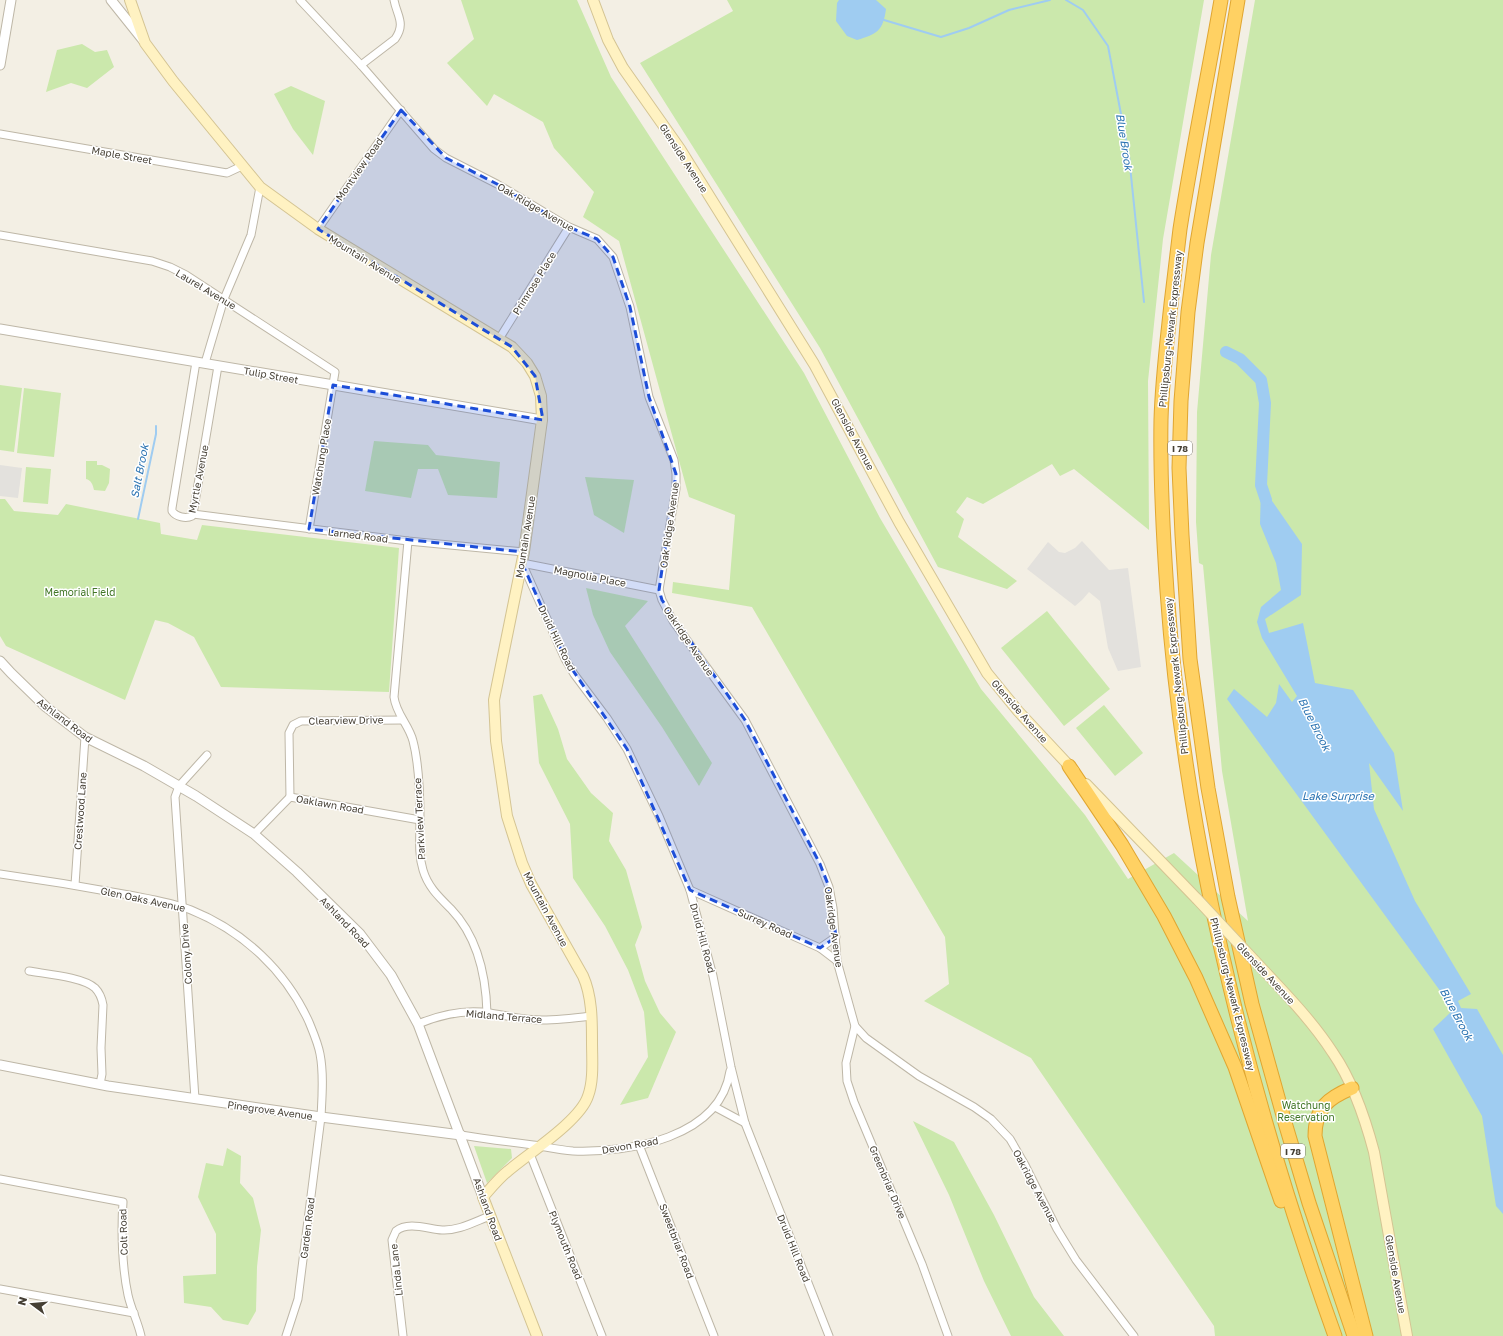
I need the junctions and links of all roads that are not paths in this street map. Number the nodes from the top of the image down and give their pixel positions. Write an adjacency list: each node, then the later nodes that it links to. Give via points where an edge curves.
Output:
1 (11, 0): 10 (street)
2 (111, 0): 9 (street)
3 (130, 0): 9 (main road, Mountain Avenue)
4 (300, 0): 11 (street, Oak Ridge Avenue)
5 (394, 0): 11 (street, via 401,22 399,34)
6 (593, 0): 36 (main road, Glenside Avenue, via 608,40 623,68 680,149 814,364 899,522 987,673)
7 (1221, 0): 68 (highway, Phillipsburg-Newark Expressway / I 78, via 1180,229 1164,371 1161,422 1163,532 1176,694 1204,873 1245,1046)
8 (1238, 0): 81 (highway, Phillipsburg-Newark Expressway / I 78, via 1197,243 1188,312 1182,393 1179,468 1190,659 1208,788 1228,897 1252,1004 1305,1189)
9 (145, 43): 14 (main road, Mountain Avenue)
10 (0, 65)
11 (361, 65): 12 (street, Oak Ridge Avenue)
12 (401, 110): 16 (street, Oak Ridge Avenue, via 434,149 446,158 497,184); 17 (street, Montview Road)
13 (0, 134): 14 (street, Maple Street, via 227,173)
14 (242, 166): 15 (main road, Mountain Avenue)
15 (260, 187): 17 (main road, Mountain Avenue); 19 (street, Myrtle Avenue, via 251,235)
16 (569, 227): 21 (street, Primrose Place); 31 (street, Oak Ridge Avenue, via 597,239 613,257 630,307 649,397 674,460 676,489)
17 (318, 229): 21 (main road, Mountain Avenue)
18 (0, 235): 19 (street, Laurel Avenue, via 152,261 186,275)
19 (224, 299): 22 (street, Myrtle Avenue); 24 (street, Laurel Avenue, via 335,372)
20 (0, 328): 22 (street, Tulip Street)
21 (500, 339): 25 (main road, Mountain Avenue, via 518,353 535,376 541,396)
22 (200, 363): 23 (street, Tulip Street); 26 (street, Myrtle Avenue, via 172,508 176,516 190,518)
23 (218, 366): 24 (street, Tulip Street); 26 (street, Myrtle Avenue)
24 (333, 385): 25 (street, Tulip Street); 27 (street, Watchung Place)
25 (542, 420): 29 (main road, Mountain Avenue)
26 (193, 514): 27 (street, Larned Road)
27 (309, 529): 28 (street, Larned Road)
28 (408, 541): 29 (street, Larned Road); 33 (street, Parkview Terrace, via 394,697)
29 (524, 552): 30 (main road, Mountain Avenue)
30 (522, 563): 31 (street, Magnolia Place); 43 (street, Druid Hill Road, via 574,674 627,749); 50 (main road, Mountain Avenue, via 494,700 503,793 507,816 522,863 586,983)
31 (659, 590): 45 (street, Oakridge Avenue, via 674,621 745,720 820,864 829,887)
32 (0, 661): 34 (street, Ashland Road, via 36,698)
33 (402, 720): 38 (street, Clearview Drive, via 300,721 293,725 289,733); 39 (street, Parkview Terrace, via 413,740)
34 (85, 737): 37 (street, Ashland Road); 42 (street, Crestwood Lane)
35 (207, 755): 37 (street)
36 (1069, 766): 56 (main road, Glenside Avenue, bridge, via 1198,899 1313,1025 1334,1054); 68 (highway, via 1122,845 1164,916 1196,978 1235,1067 1288,1224)
37 (179, 786): 40 (street, Ashland Road); 44 (street, Colony Drive, via 175,797)
38 (290, 797): 39 (street, Oaklawn Road); 40 (street, Oaklawn Road)
39 (420, 820): 49 (street, Parkview Terrace, via 419,850 423,870 434,892 451,909 474,945 485,982)
40 (254, 834): 51 (street, Ashland Road, via 360,934 391,975)
41 (0, 874): 42 (street, Glen Oaks Avenue)
42 (75, 885): 44 (street, Glen Oaks Avenue)
43 (690, 890): 46 (street, Surrey Road); 54 (street, Druid Hill Road, via 713,976)
44 (182, 907): 57 (street, Colony Drive); 59 (street, Glen Oaks Avenue, via 210,919 248,943 280,974 293,993 313,1032 320,1054)
45 (836, 937): 46 (street); 47 (street, Oakridge Avenue)
46 (820, 948): 47 (street, Surrey Road)
47 (837, 961): 52 (street, Oakridge Avenue)
48 (29, 971): 55 (street, via 74,979 89,984 97,991 103,1005)
49 (487, 1013): 50 (street, Midland Terrace, via 542,1020); 51 (street, Midland Terrace, via 454,1012)
50 (591, 1016): 63 (main road, Mountain Avenue, via 591,1076 587,1100 580,1110)
51 (418, 1024): 61 (street, Ashland Road)
52 (855, 1026): 78 (street, Greenbriar Drive, via 846,1062 847,1081 922,1264); 79 (street, Oakridge Avenue, via 866,1038 919,1076 991,1119 1010,1139 1076,1260)
53 (0, 1065): 55 (street, Pinegrove Avenue)
54 (731, 1067): 58 (street, Devon Road, via 724,1092); 60 (street, Druid Hill Road)
55 (100, 1084): 57 (street, Pinegrove Avenue)
56 (1352, 1088): 82 (highway, via 1333,1096 1324,1105 1318,1116 1315,1136); 83 (main road, Glenside Avenue, via 1374,1152)
57 (195, 1099): 59 (street, Pinegrove Avenue)
58 (715, 1107): 60 (street); 62 (street, Devon Road, via 687,1129 668,1138)
59 (321, 1117): 61 (street, Pinegrove Avenue); 72 (street, Garden Road, via 298,1299)
60 (745, 1123): 77 (street, Druid Hill Road)
61 (461, 1135): 63 (street, Pinegrove Avenue); 66 (street, Ashland Road)
62 (639, 1145): 63 (street, Devon Road, via 602,1151 571,1151); 76 (street, Sweetbriar Road)
63 (541, 1146): 64 (main road, Mountain Avenue)
64 (530, 1154): 66 (main road, Mountain Avenue, via 508,1171); 75 (street, Plymouth Road)
65 (0, 1179): 70 (street, Colt Road, via 122,1202 126,1280)
66 (483, 1197): 67 (main road, Ashland Road)
67 (490, 1216): 73 (street, Linda Lane, via 452,1229 403,1227 396,1230 392,1240); 74 (main road, Ashland Road)
68 (1300, 1235): 80 (highway, Phillipsburg-Newark Expressway / I 78)
69 (0, 1289): 70 (street)
70 (134, 1313): 71 (street, Colt Road)
71 (141, 1336)
72 (286, 1336)
73 (403, 1336)
74 (537, 1336)
75 (602, 1336)
76 (714, 1336)
77 (829, 1336)
78 (948, 1336)
79 (1134, 1336)
80 (1335, 1336)
81 (1354, 1336)
82 (1366, 1336)
83 (1407, 1336)

